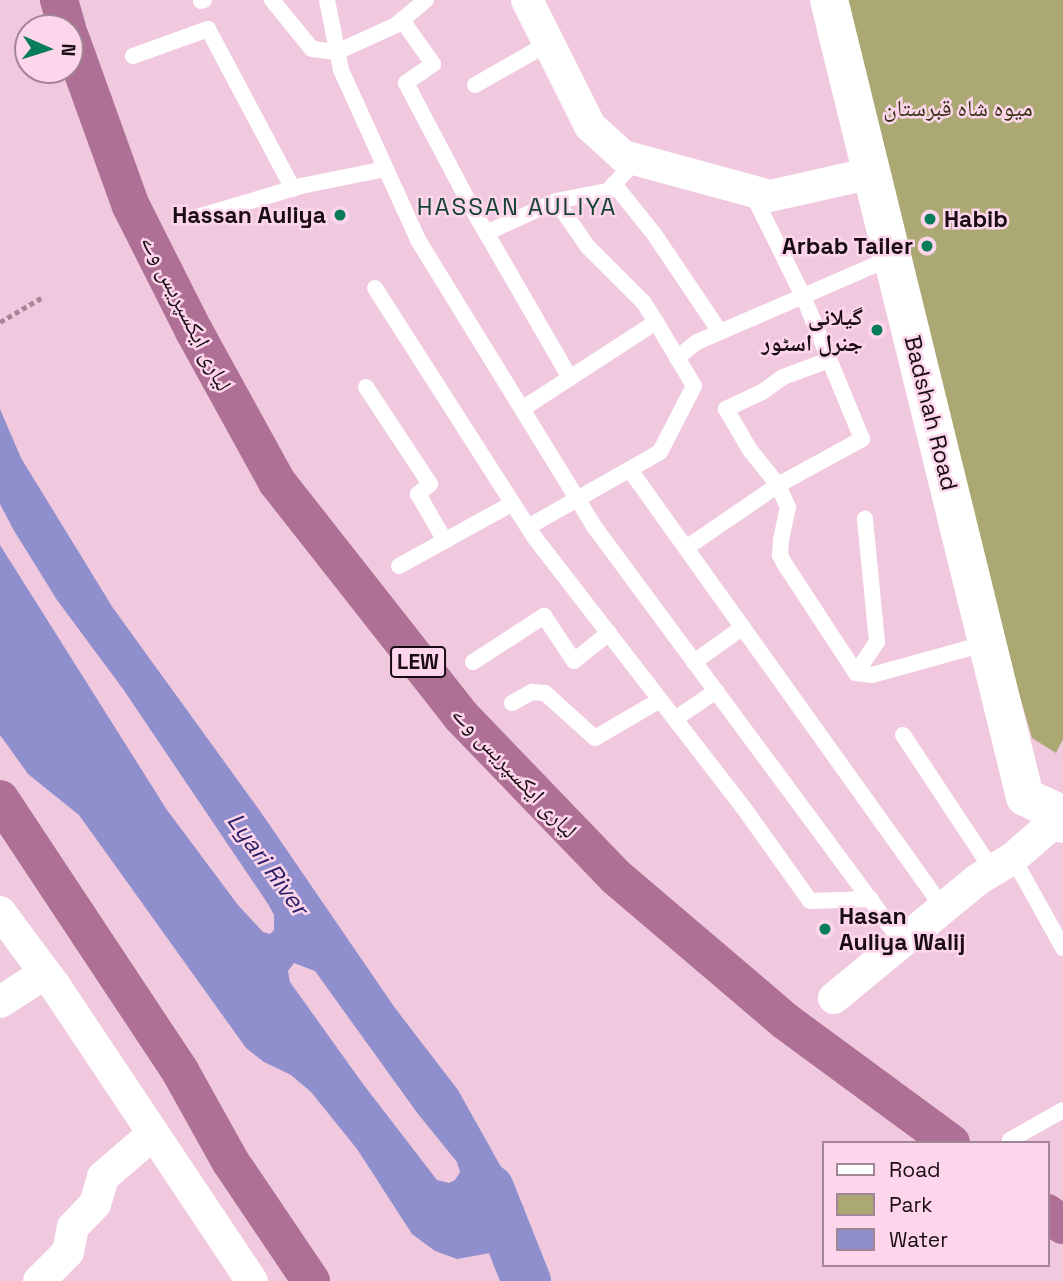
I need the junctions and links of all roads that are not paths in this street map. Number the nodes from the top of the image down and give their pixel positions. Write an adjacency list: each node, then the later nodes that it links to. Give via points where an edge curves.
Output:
1 (272, 0): 8 (lane, via 312,49)
2 (327, 0): 8 (lane)
3 (426, 0): 6 (lane)
4 (527, 0): 7 (street)
5 (829, 0): 14 (main road, Badshah Road)
6 (402, 20): 8 (lane); 20 (lane, via 433,64 406,83)
7 (549, 43): 11 (lane); 12 (street, via 590,126 623,156)
8 (337, 52): 13 (lane)
9 (133, 56): 16 (lane, via 208,29)
10 (84, 76): 65 (highway, لیاری ایکسپریس وے / LEW, via 131,206 277,482 461,716 616,877 785,1021)
11 (475, 85)
12 (636, 160): 15 (lane); 17 (street)
13 (385, 169): 16 (lane); 30 (lane, via 418,240)
14 (872, 173): 17 (street, via 784,195); 21 (main road, Badshah Road)
15 (614, 184): 18 (lane, via 608,191); 25 (lane)
16 (293, 189): 19 (lane)
17 (751, 191): 23 (lane)
18 (556, 201): 20 (lane); 24 (lane, via 588,247 644,303)
19 (201, 216)
20 (486, 233): 28 (lane)
21 (893, 257): 23 (lane); 42 (main road, Badshah Road)
22 (375, 288): 34 (lane)
23 (803, 296): 25 (lane); 27 (lane)
24 (656, 322): 26 (lane); 28 (lane)
25 (720, 332): 26 (lane)
26 (677, 358): 31 (lane, via 694,386 660,452)
27 (829, 360): 32 (lane, via 862,439); 32 (lane, via 783,377 762,393 726,409)
28 (570, 378): 30 (lane)
29 (366, 387): 37 (lane, via 430,484 418,494)
30 (522, 409): 33 (lane)
31 (630, 470): 33 (lane); 38 (lane)
32 (778, 485): 38 (lane); 45 (lane, via 788,507 780,555)
33 (578, 500): 36 (lane); 44 (lane)
34 (513, 503): 36 (lane); 37 (lane)
35 (865, 519): 45 (lane, via 877,642)
36 (528, 527): 41 (lane)
37 (445, 541): 39 (lane)
38 (686, 548): 40 (lane)
39 (399, 566)
40 (743, 627): 44 (lane); 55 (lane)
41 (609, 634): 43 (lane, via 575,661 544,616); 47 (lane)
42 (987, 643): 45 (lane, via 872,675); 52 (main road, Badshah Road, via 1025,797)
43 (473, 662)
44 (694, 662): 46 (lane)
45 (856, 673)
46 (716, 691): 49 (lane); 54 (lane)
47 (660, 699): 48 (lane, via 595,738 545,694 532,692); 49 (lane)
48 (512, 703)
49 (675, 719): 54 (lane, via 810,901)
50 (904, 735): 53 (lane)
51 (0, 799): 68 (highway, via 180,1071 230,1161)
52 (1059, 810): 53 (street)
53 (1003, 864): 55 (street); 58 (lane)
54 (871, 900): 57 (lane)
55 (944, 909): 57 (street)
56 (0, 912): 59 (street)
57 (903, 944): 60 (street)
58 (1063, 948)
59 (45, 973): 61 (street); 63 (street)
60 (834, 998)
61 (0, 1002)
62 (1063, 1110): 64 (lane)
63 (153, 1134): 66 (street, via 103,1177 94,1204 73,1227 68,1252); 67 (street)
64 (1010, 1140)
65 (948, 1141)
66 (39, 1281)
67 (251, 1281)
68 (311, 1281)

